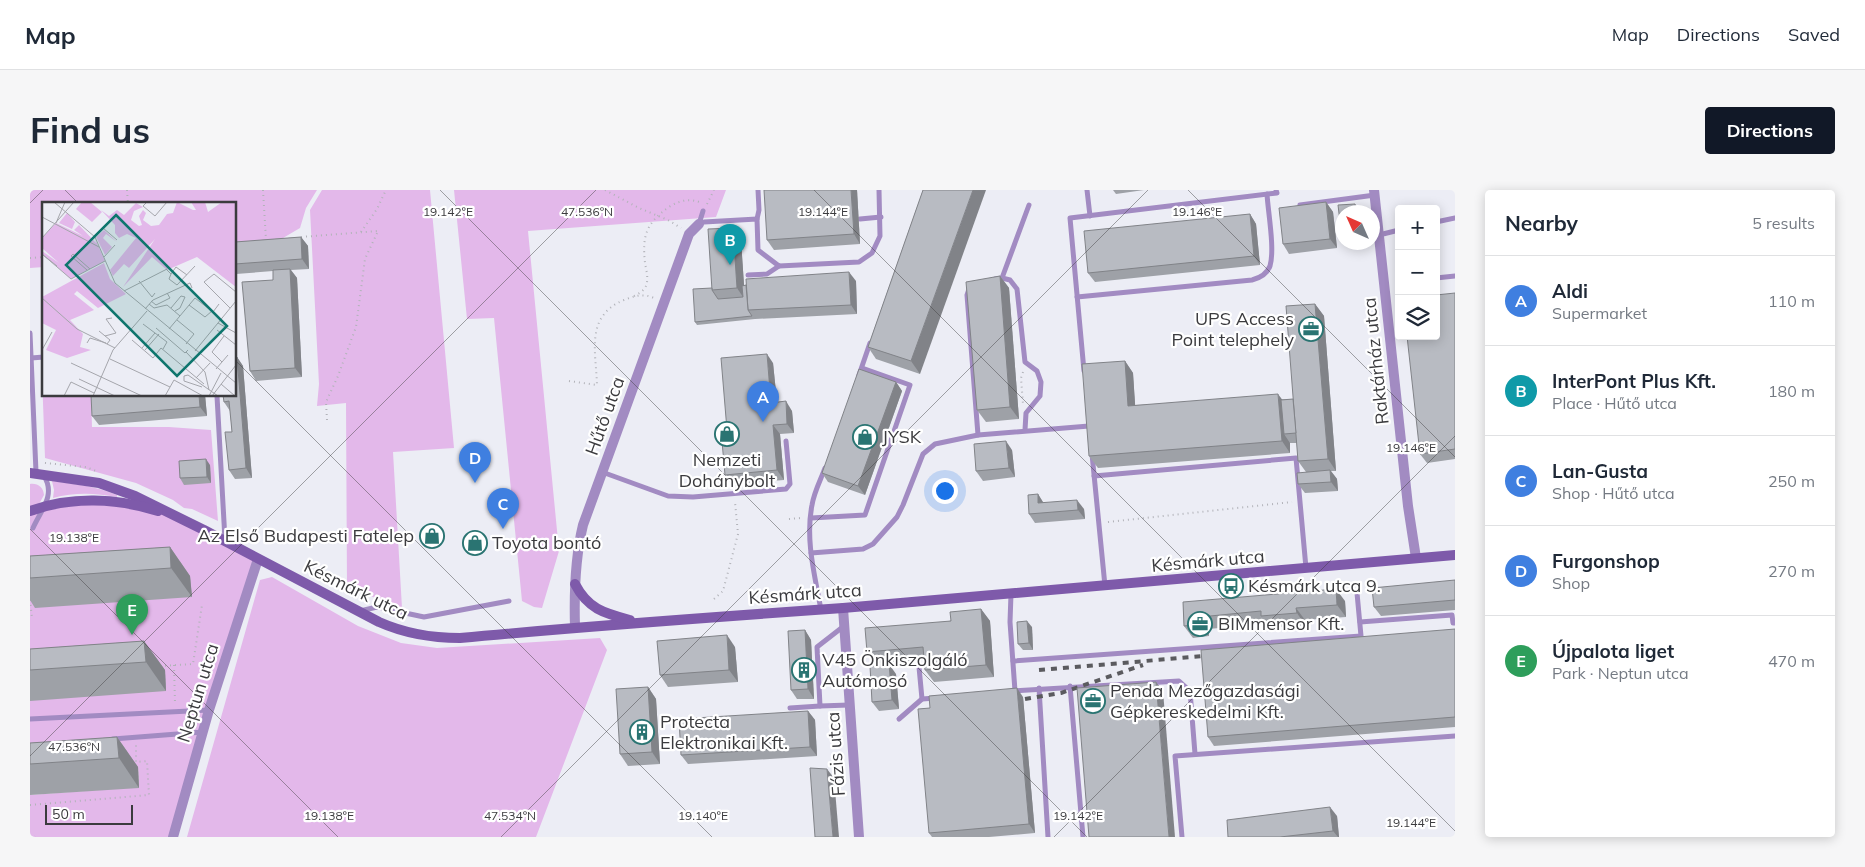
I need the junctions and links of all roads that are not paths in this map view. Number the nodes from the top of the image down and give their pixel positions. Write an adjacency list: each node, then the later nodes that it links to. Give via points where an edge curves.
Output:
1 (758, 190): 13 (lane)
2 (878, 190): 11 (lane)
3 (1087, 190): 10 (lane)
4 (1276, 190): 6 (lane, via 1277,193)
5 (1374, 193): 8 (lane)
6 (1267, 194): 10 (lane); 27 (lane, via 1271,257 1270,266 1260,278)
7 (1029, 205): 23 (lane)
8 (1300, 205)
9 (703, 211): 16 (lane)
10 (1090, 216): 27 (lane, via 1070,218)
11 (881, 217): 14 (lane); 20 (lane, via 877,246 859,262)
12 (1455, 218): 15 (lane)
13 (757, 219): 16 (lane); 20 (lane, via 758,250)
14 (860, 219)
15 (1440, 221)
16 (699, 224): 44 (street, Hűtő utca, via 689,234)
17 (1395, 231): 18 (lane)
18 (1380, 235)
19 (1380, 244): 55 (street, Raktárház utca)
20 (779, 266): 21 (lane, via 768,274)
21 (748, 275)
22 (1455, 276): 24 (lane)
23 (1002, 278): 25 (lane); 38 (lane, via 1010,280 1017,289 1026,362 1037,371 1041,382 1040,396 1026,413)
24 (1440, 278)
25 (988, 280)
26 (972, 285): 40 (lane, via 967,295)
27 (1077, 297): 33 (lane)
28 (30, 333): 30 (lane)
29 (872, 340): 32 (lane)
30 (31, 358): 31 (lane); 45 (lane)
31 (42, 358)
32 (862, 368): 34 (lane); 49 (lane, via 910,385 865,516)
33 (1085, 376)
34 (858, 377)
35 (217, 396): 52 (lane)
36 (1088, 416): 37 (lane)
37 (1089, 426): 38 (lane); 39 (lane)
38 (1025, 430): 40 (lane)
39 (1090, 434)
40 (978, 435): 53 (lane, via 935,444 925,451 900,511 873,544 863,549)
41 (786, 441): 44 (lane, via 789,487 786,489 668,496)
42 (1091, 451): 46 (lane)
43 (829, 458): 49 (lane, via 812,504)
44 (602, 472): 58 (street, Hűtő utca, via 583,525)
45 (36, 473): 47 (lane, via 48,483 50,494); 50 (street, Késmárk utca, via 99,483)
46 (1094, 476): 57 (lane, via 1296,458); 59 (lane)
47 (43, 506): 48 (street, Késmárk utca); 50 (street, Késmárk utca, via 83,500 104,501 151,509); 51 (lane, via 33,528)
48 (30, 511)
49 (811, 518): 53 (lane)
50 (183, 519): 52 (street, Késmárk utca)
51 (30, 523)
52 (225, 541): 56 (street, Késmárk utca)
53 (811, 553): 64 (lane)
54 (1455, 555): 55 (street, Késmárk utca)
55 (1416, 558): 57 (street, Késmárk utca)
56 (258, 559): 65 (street, Késmárk utca); 82 (street, Neptun utca)
57 (1306, 568): 59 (street, Késmárk utca)
58 (575, 584): 66 (street, via 585,599 601,612); 70 (street, Hűtő utca)
59 (1105, 586): 61 (street, Késmárk utca)
60 (1358, 593): 67 (lane)
61 (1011, 594): 63 (street, Késmárk utca); 71 (lane)
62 (509, 601): 65 (lane, via 424,618 377,607)
63 (843, 608): 64 (street, Késmárk utca); 69 (street, Fázis utca)
64 (821, 610): 66 (street, Késmárk utca)
65 (356, 612): 70 (street, Késmárk utca, via 425,637 460,638)
66 (636, 622): 70 (street, Késmárk utca)
67 (1360, 622): 68 (lane, via 1452,615); 71 (lane, via 1361,636)
68 (1455, 623)
69 (844, 626): 79 (street, Fázis utca); 80 (lane, via 817,647)
70 (574, 627)
71 (1013, 661): 75 (lane)
72 (919, 666): 78 (lane)
73 (1070, 686): 74 (lane); 88 (lane, via 1179,681 1190,691); 92 (lane)
74 (1039, 688): 75 (lane); 91 (lane)
75 (1015, 690): 76 (lane)
76 (1005, 691)
77 (940, 697): 78 (lane)
78 (922, 699): 84 (lane)
79 (849, 704): 80 (lane); 90 (street, Fázis utca)
80 (820, 706): 81 (lane)
81 (790, 708)
82 (209, 710): 83 (lane); 85 (street, Neptun utca)
83 (30, 719)
84 (899, 720)
85 (203, 732): 87 (lane); 89 (street, Neptun utca)
86 (1455, 736): 88 (lane)
87 (110, 739)
88 (1195, 754): 93 (lane, via 1175,756)
89 (173, 837)
90 (859, 837)
91 (1048, 837)
92 (1083, 837)
93 (1182, 837)

